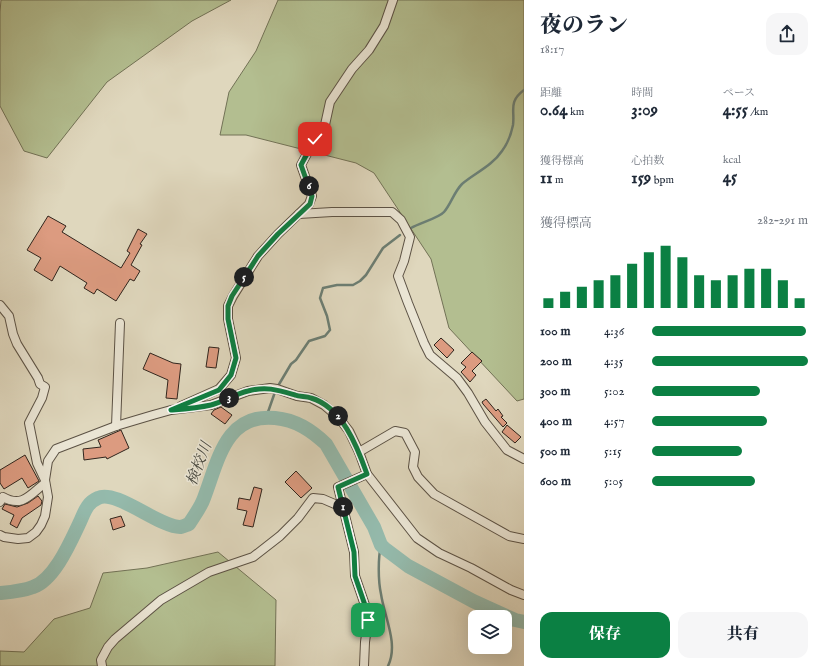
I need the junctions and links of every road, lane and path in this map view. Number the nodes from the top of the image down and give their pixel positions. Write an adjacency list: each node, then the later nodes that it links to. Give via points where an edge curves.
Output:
1 (393, 0): 2 (street, via 384,26 330,102 324,134 315,139 301,165 312,196 310,204)
2 (299, 214): 5 (street, via 258,256 232,296 228,306 228,319 236,358 231,375 219,390); 8 (street, via 392,212 401,220 410,237 398,276 430,355 457,378 485,422 507,450)
3 (0, 304): 10 (street, via 9,316 17,344 40,384 45,387 29,423 37,463)
4 (120, 323): 6 (street)
5 (171, 410): 6 (street); 7 (street, via 211,405 248,391 277,389 311,398 324,405 349,431)
6 (116, 426): 10 (street, via 56,449 48,461)
7 (359, 452): 9 (street); 14 (street, via 395,431 405,433 414,452 413,467 418,477 434,494 509,536)
8 (524, 459)
9 (367, 474): 12 (street, via 338,487); 15 (street, via 417,538 440,553)
10 (45, 482): 11 (street, via 24,500 17,502); 13 (street, via 48,497 45,516 36,532 28,538 18,540)
11 (1, 497)
12 (344, 508): 16 (street, via 323,498 313,498 289,527 253,557 209,572 161,600 111,643 101,660); 17 (street, via 354,552 355,576 368,620)
13 (0, 535)
14 (524, 539)
15 (524, 595)
16 (102, 666)
17 (364, 666)

